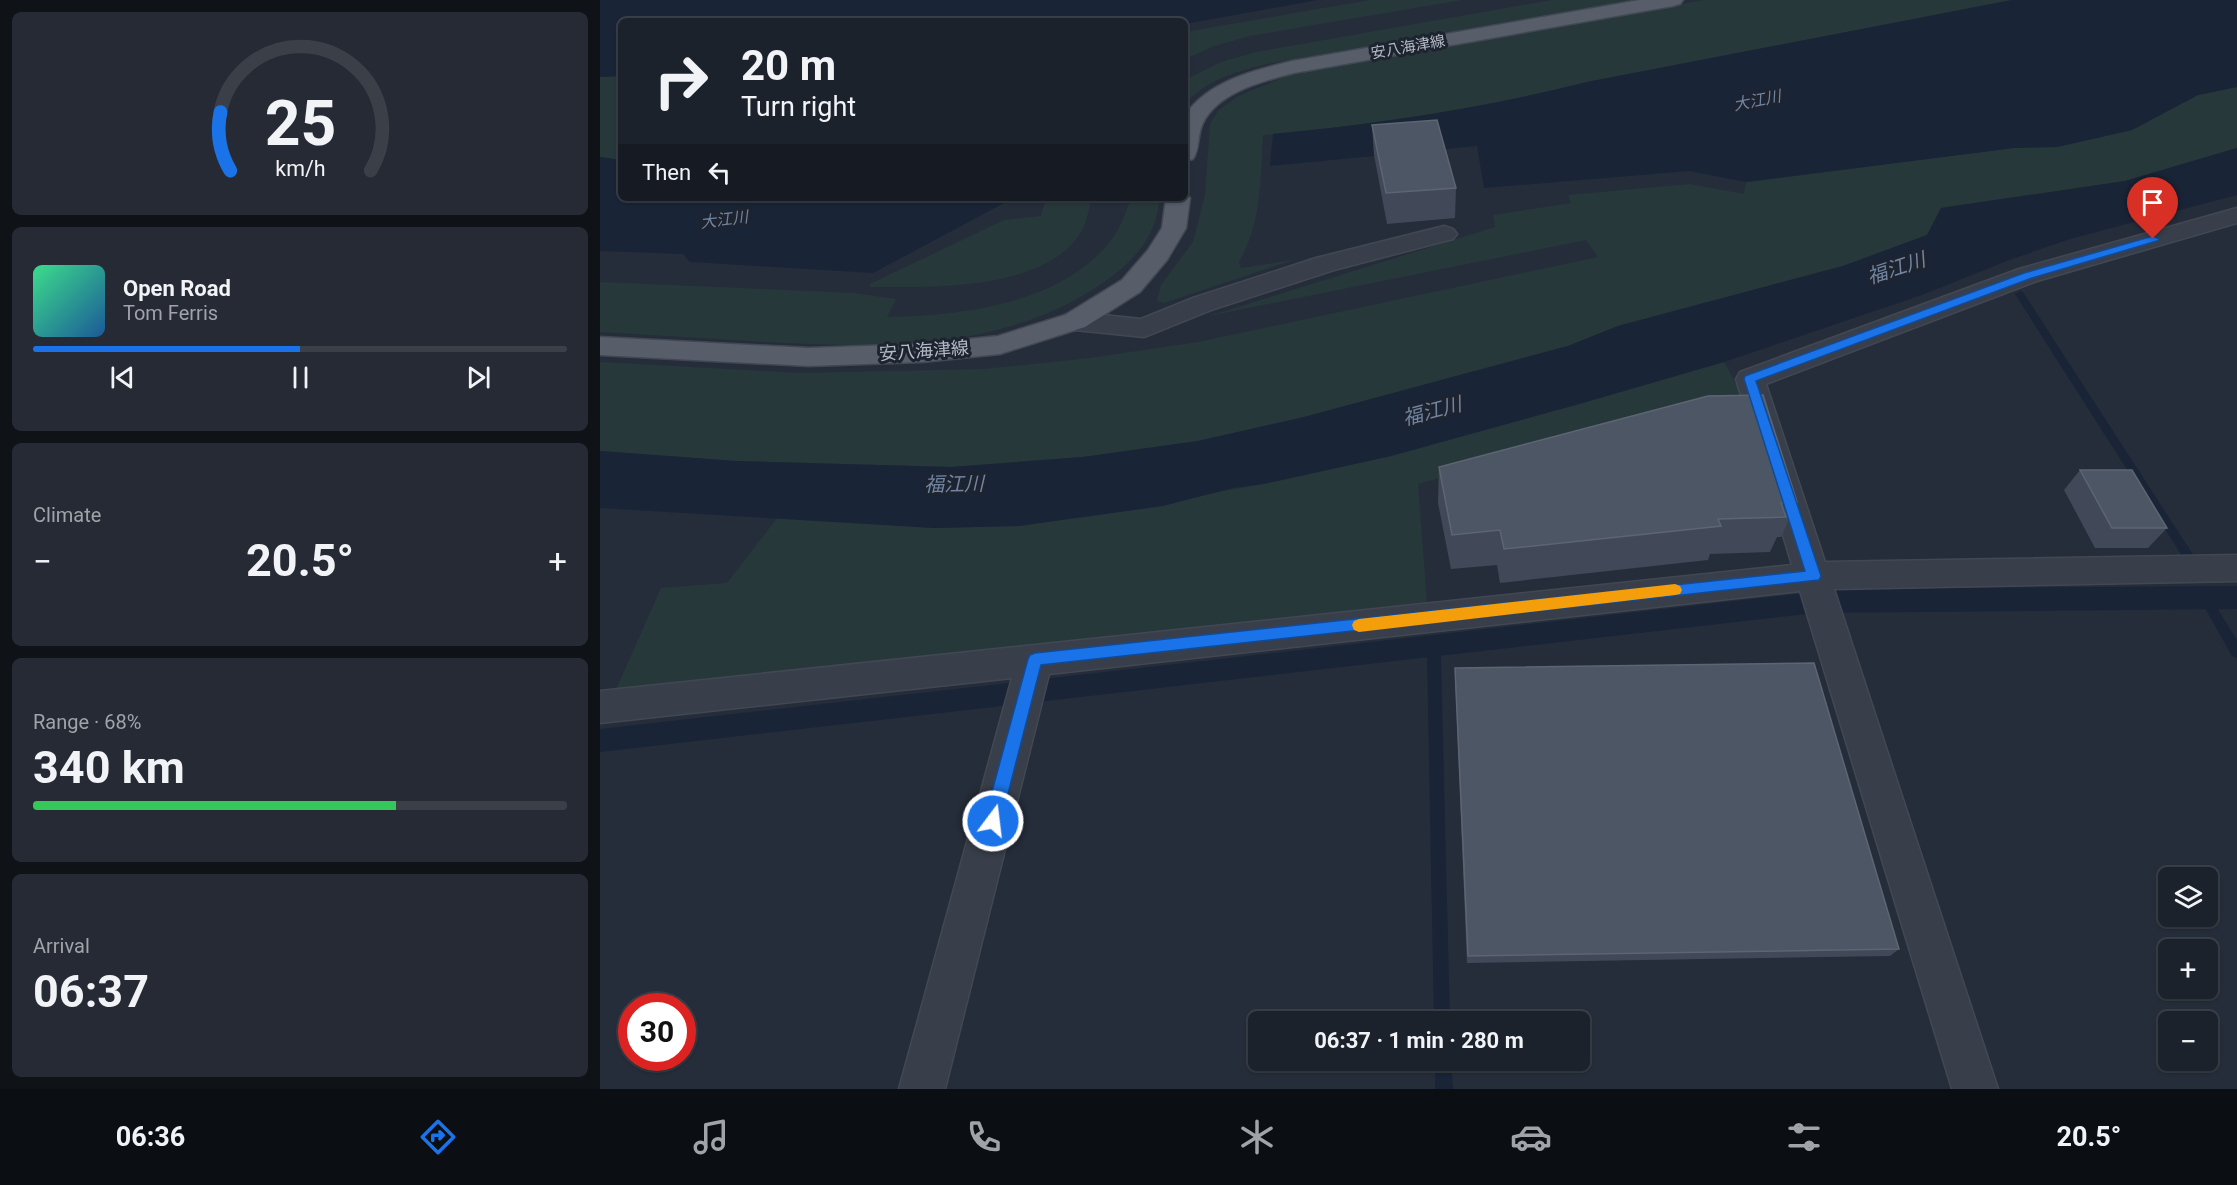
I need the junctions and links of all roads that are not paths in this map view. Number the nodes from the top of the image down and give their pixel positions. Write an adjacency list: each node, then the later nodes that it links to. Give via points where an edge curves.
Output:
1 (1672, 0): 2 (main road, 安八海津線, via 1292,67 1245,80 1209,103 1196,115)
2 (1188, 134)
3 (1178, 201): 6 (main road, 安八海津線, via 1174,228 1131,286)
4 (2237, 215): 9 (street, via 2028,275 1750,379)
5 (1444, 234): 6 (street, via 1325,264 1202,304 1144,328)
6 (1075, 321): 7 (main road, 安八海津線, via 1000,345 922,353 808,357)
7 (600, 346)
8 (2237, 568): 9 (street)
9 (1819, 594): 10 (street); 13 (street)
10 (1030, 680): 11 (street); 12 (street)
11 (600, 707)
12 (922, 1089)
13 (1975, 1089)

